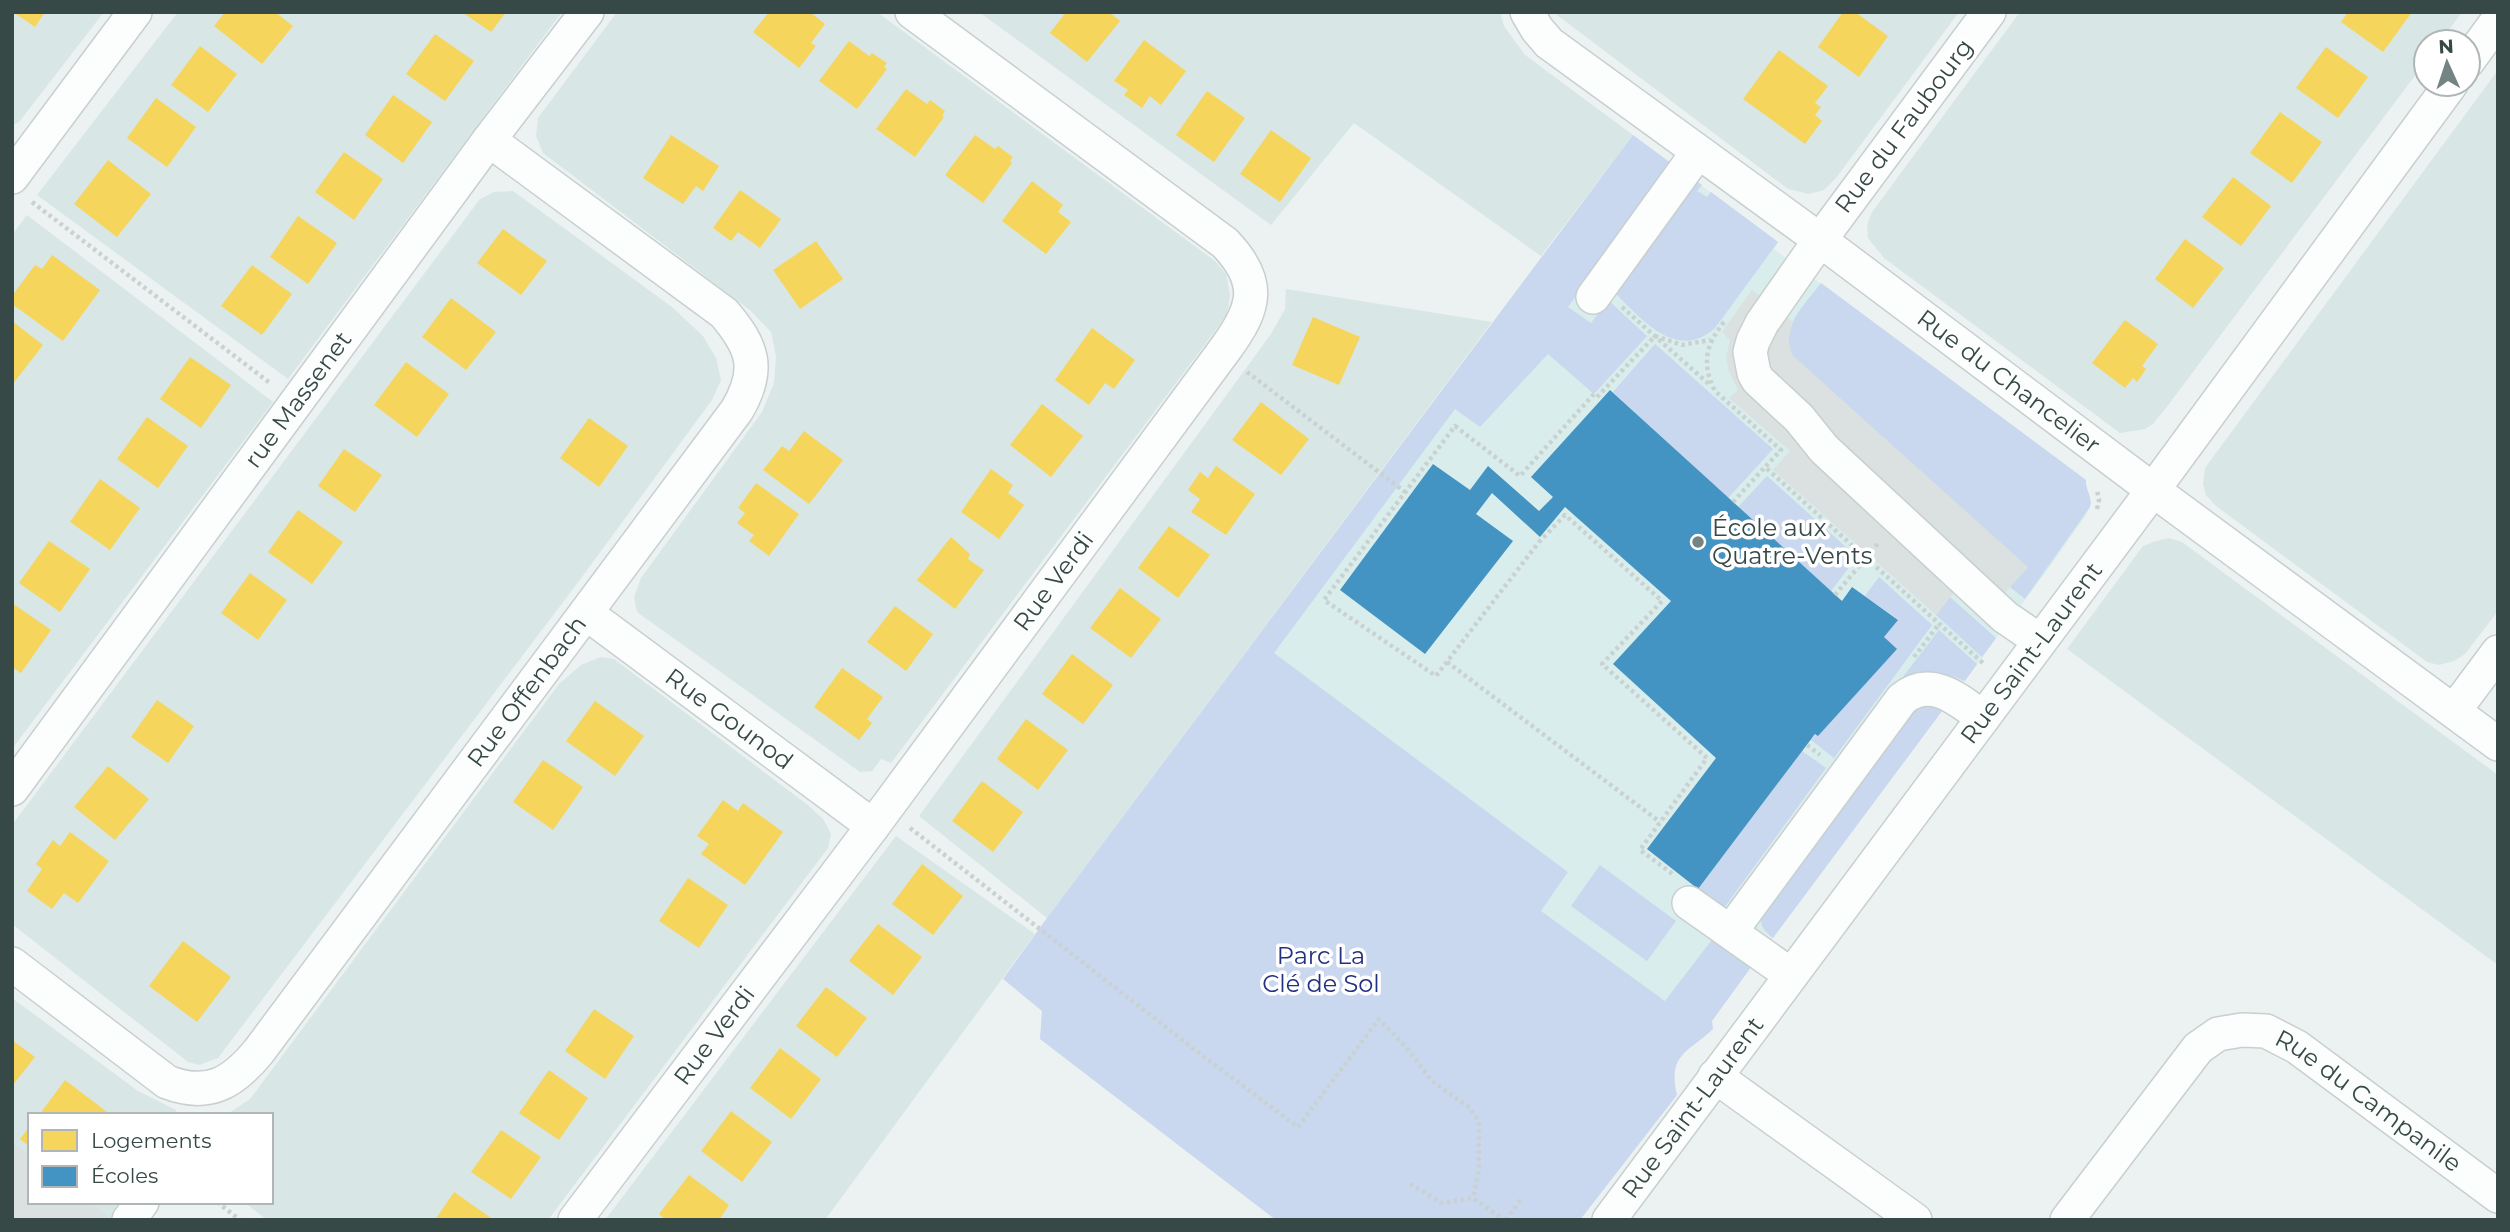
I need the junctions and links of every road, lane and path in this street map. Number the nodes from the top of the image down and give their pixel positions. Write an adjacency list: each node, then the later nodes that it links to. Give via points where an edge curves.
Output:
1 (135, 12): 11 (street)
2 (587, 12): 9 (street, rue Massenet)
3 (912, 12): 35 (street, Rue Verdi, via 1225,243 1242,260 1251,296 1240,329)
4 (1527, 12): 10 (street, Rue du Chancelier, via 1549,43)
5 (1989, 12): 12 (street, Rue du Faubourg)
6 (2498, 20): 7 (street)
7 (2482, 42)
8 (2441, 98): 20 (street, Rue Saint-Laurent)
9 (489, 140): 25 (street, Rue Offenbach, via 724,313 741,333 750,354 748,391 737,410); 32 (street, rue Massenet)
10 (1698, 152): 12 (street, Rue du Chancelier); 13 (street)
11 (20, 188): 18 (path)
12 (1820, 240): 20 (street, Rue du Chancelier); 26 (street, Rue du Faubourg, via 1757,331 1750,352 1754,373 1833,458 2005,617)
13 (1607, 301): 14 (path)
14 (1655, 336): 15 (path, via 1682,345); 17 (path); 21 (path, via 1520,476 1455,426)
15 (1711, 340)
16 (1240, 368): 21 (path)
17 (1714, 387)
18 (280, 391)
19 (1765, 467): 22 (path)
20 (2153, 490): 26 (street, Rue Saint-Laurent); 29 (street, Rue du Chancelier)
21 (1405, 492): 28 (path, via 1324,600 1436,676)
22 (1733, 502)
23 (1865, 557): 24 (path)
24 (1835, 596)
25 (586, 613): 35 (street, Rue Gounod); 41 (street, Rue Offenbach, via 245,1068)
26 (2040, 641): 30 (street, Rue Saint-Laurent)
27 (2498, 652): 29 (street)
28 (1447, 662): 33 (path); 33 (path, via 1565,515 1662,601 1602,664 1707,758)
29 (2454, 711): 31 (street, Rue du Chancelier)
30 (1983, 718): 37 (street, via 1941,690 1908,694); 39 (street, Rue Saint-Laurent)
31 (2498, 744)
32 (12, 789)
33 (1660, 822): 36 (path, via 1640,850)
34 (907, 825): 44 (path, via 1298,1127 1379,1019 1432,1081 1470,1108 1479,1122 1479,1170)
35 (873, 826): 50 (street, Rue Verdi)
36 (1684, 891): 37 (street)
37 (1731, 931): 39 (street)
38 (12, 964): 41 (street, Rue Offenbach)
39 (1791, 975): 40 (street, Rue Saint-Laurent)
40 (1714, 1076): 52 (street, Rue Saint-Laurent); 53 (street)
41 (188, 1102)
42 (1410, 1184): 44 (path, via 1442,1203)
43 (2498, 1196): 54 (street, Rue du Campanile, via 2297,1047 2266,1031 2242,1030 2218,1034 2198,1048)
44 (1473, 1198): 51 (path)
45 (1521, 1199): 51 (path)
46 (141, 1204): 48 (street)
47 (220, 1204): 49 (path)
48 (129, 1220)
49 (240, 1220)
50 (575, 1220)
51 (1505, 1220)
52 (1609, 1220)
53 (1915, 1220)
54 (2067, 1220)

